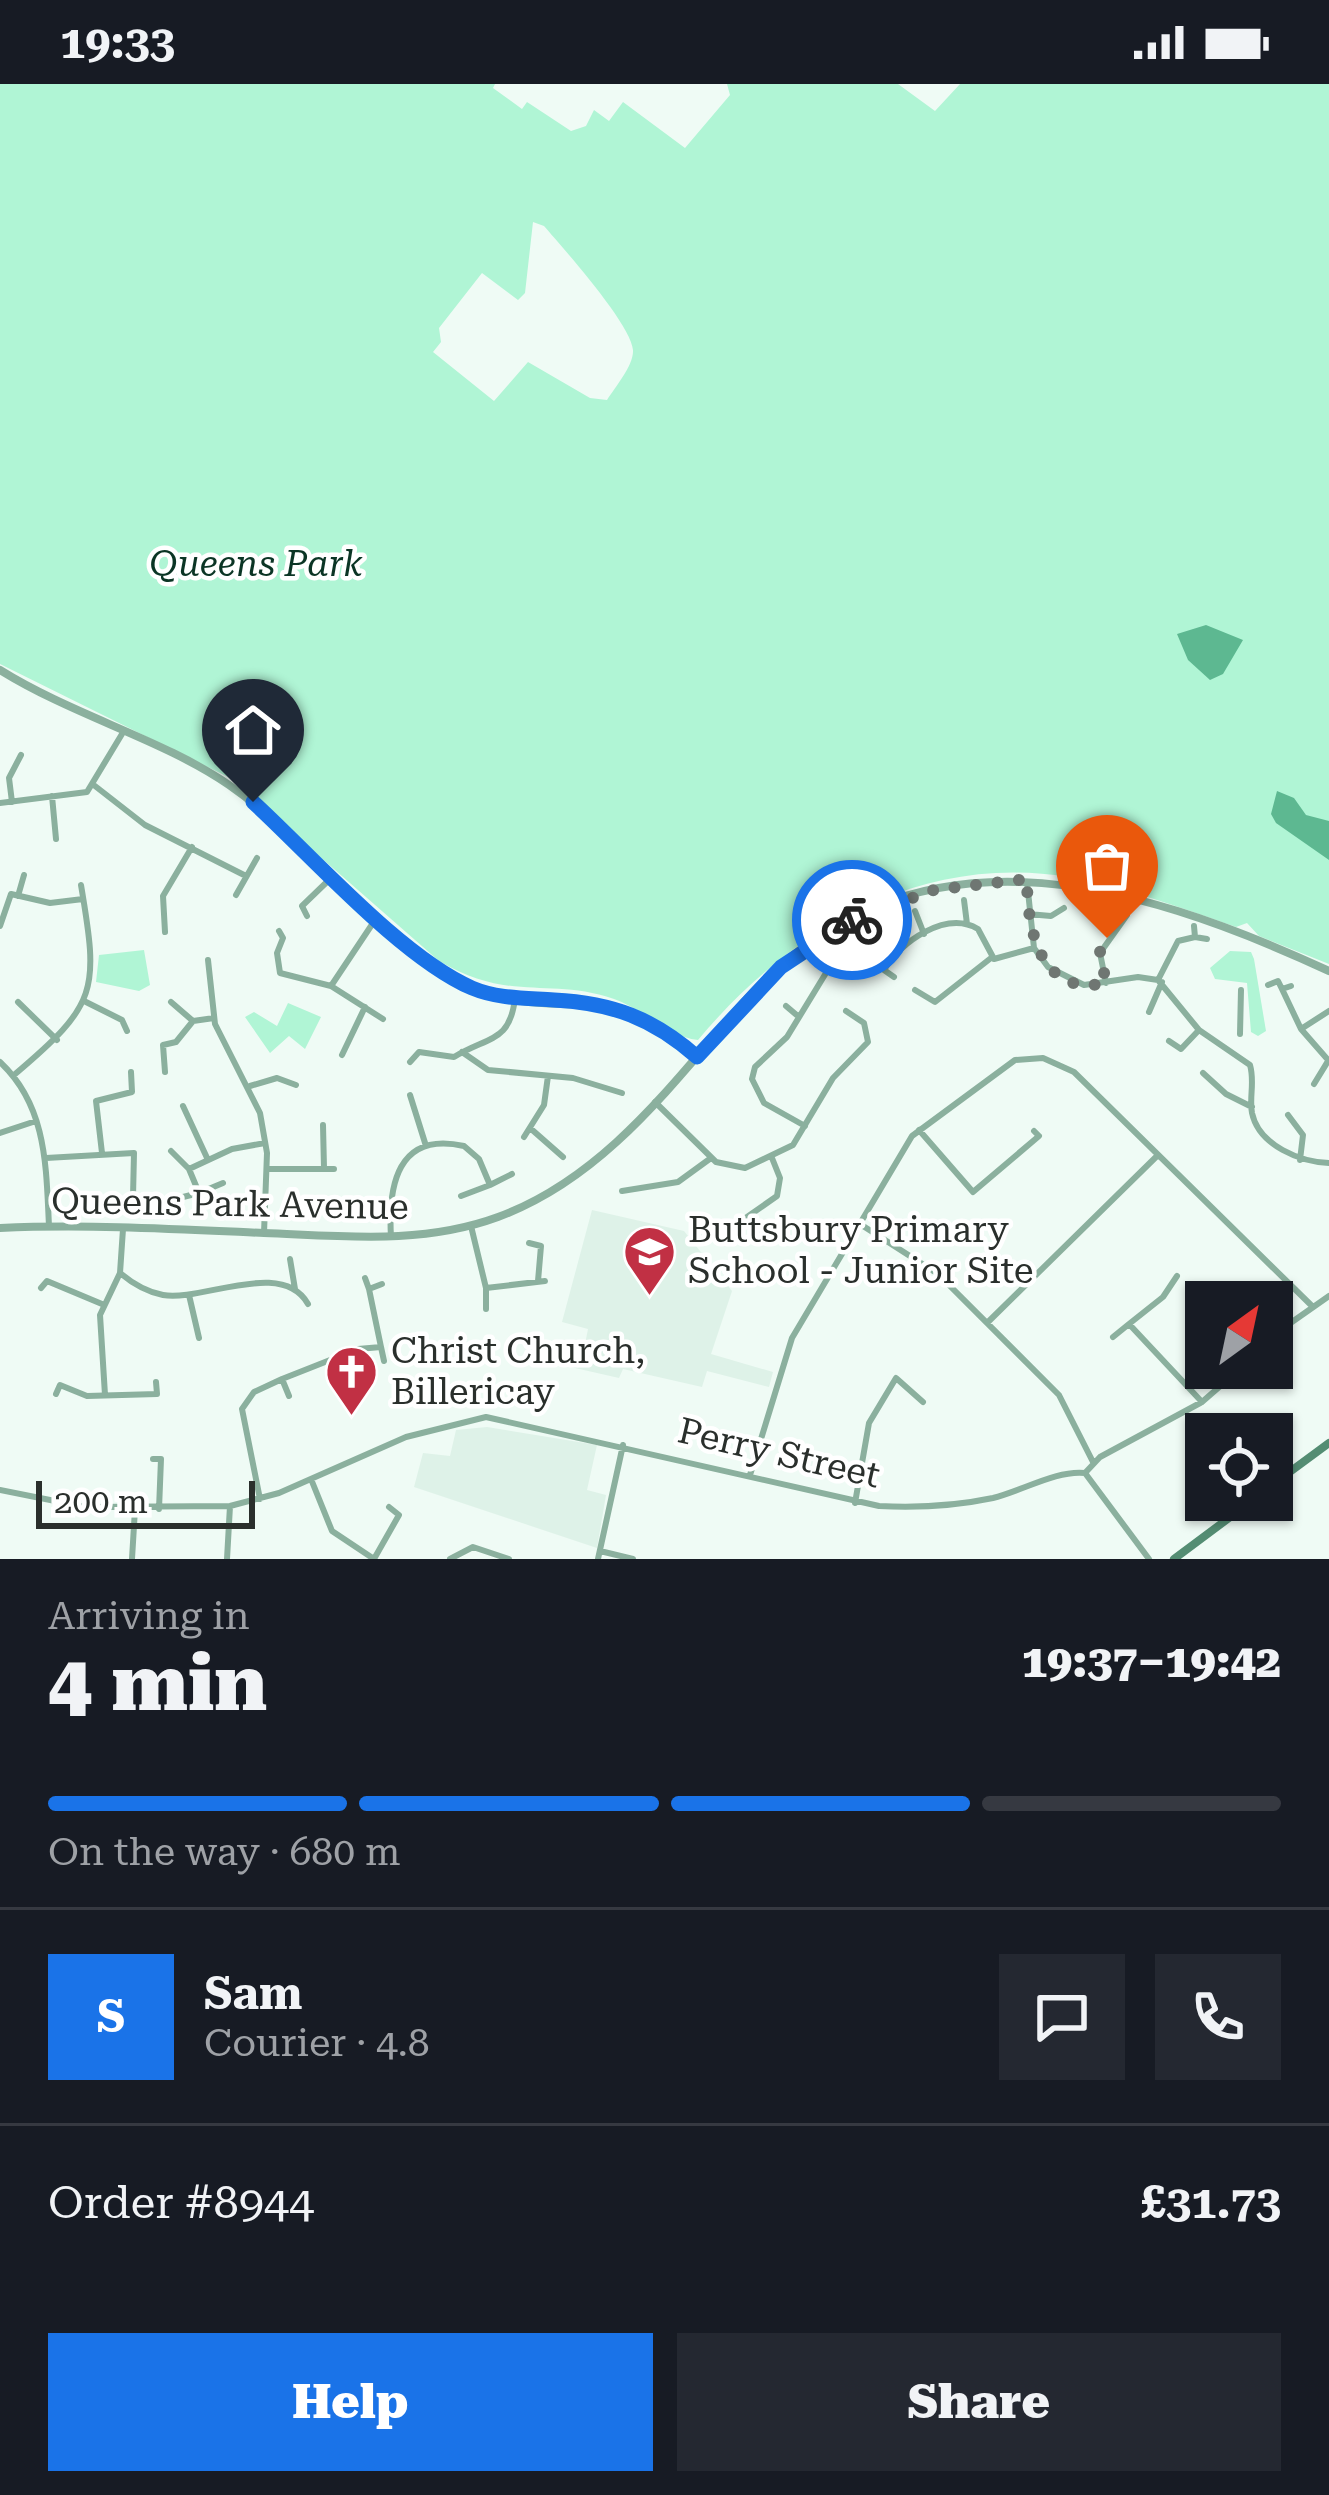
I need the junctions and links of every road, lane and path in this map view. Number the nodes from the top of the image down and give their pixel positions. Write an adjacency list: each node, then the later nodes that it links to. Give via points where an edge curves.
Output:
1 (0, 670): 2 (street)
2 (122, 734): 4 (street); 13 (street, via 226,782)
3 (20, 755): 6 (street, via 9,778)
4 (95, 786): 5 (street); 9 (street, via 137,820)
5 (52, 796): 6 (street); 8 (street)
6 (12, 802): 7 (street)
7 (0, 803)
8 (56, 838)
9 (192, 847): 12 (street); 32 (street, via 163,896)
10 (257, 858): 12 (street)
11 (24, 875): 17 (street)
12 (246, 877): 16 (street)
13 (332, 878): 26 (street, via 302,906); 27 (street)
14 (1027, 879): 24 (street); 42 (street, Queens Park Avenue, via 1164,905); 74 (street, Queens Park Avenue, via 934,890 845,923 781,967)
15 (81, 885): 18 (street)
16 (236, 895)
17 (18, 896): 18 (street); 29 (street, via 11,894)
18 (83, 899): 51 (street, via 93,956)
19 (964, 900): 28 (street)
20 (1119, 906): 25 (street)
21 (1064, 908): 24 (street)
22 (1136, 909): 25 (street)
23 (915, 910): 33 (street)
24 (1028, 914): 37 (street)
25 (1127, 915): 45 (street, via 1102,945)
26 (308, 916)
27 (377, 917): 47 (street); 50 (street, via 457,980)
28 (967, 924): 33 (street); 38 (street)
29 (0, 926)
30 (1194, 926): 34 (street)
31 (278, 931): 47 (street, via 280,973)
32 (165, 932)
33 (924, 934): 41 (street, via 902,944)
34 (1195, 937): 35 (street); 44 (street, via 1178,941)
35 (1208, 939)
36 (854, 946): 41 (street)
37 (1034, 948): 38 (street); 45 (street, via 1074,982)
38 (991, 958): 54 (street)
39 (208, 960): 62 (street)
40 (829, 968): 61 (street)
41 (884, 970): 43 (street)
42 (1329, 971)
43 (894, 977)
44 (1160, 981): 45 (street); 60 (street); 66 (street)
45 (1106, 983)
46 (1268, 985): 65 (street, via 1286,987)
47 (331, 986): 56 (street)
48 (916, 990): 54 (street)
49 (1241, 990): 68 (street)
50 (515, 998): 71 (street, via 503,1034); 74 (street, via 620,1009)
51 (84, 1001): 67 (street, via 122,1020); 69 (street)
52 (18, 1002): 69 (street)
53 (171, 1002): 64 (street)
54 (935, 1002): 59 (street)
55 (786, 1006): 61 (street)
56 (365, 1007): 63 (street); 73 (street)
57 (846, 1011): 75 (street, via 868,1035)
58 (1329, 1011): 65 (street)
59 (940, 1012)
60 (1150, 1012)
61 (799, 1017): 95 (street, via 752,1078 764,1103)
62 (214, 1018): 64 (street); 86 (street)
63 (383, 1019)
64 (193, 1021): 80 (street, via 163,1045)
65 (1301, 1029): 77 (street)
66 (1199, 1030): 70 (street, via 1184,1052); 91 (street, via 1250,1065)
67 (127, 1031)
68 (1240, 1034)
69 (56, 1040): 82 (street)
70 (1169, 1041)
71 (462, 1052): 78 (street, via 419,1052); 83 (street, via 481,1069)
72 (843, 1052): 75 (street)
73 (342, 1055)
74 (697, 1057): 89 (street, Queens Park Avenue)
75 (849, 1060): 95 (street)
76 (0, 1061): 82 (street)
77 (1329, 1061): 84 (street)
78 (410, 1062)
79 (130, 1072): 104 (street, via 132,1092 95,1101)
80 (165, 1072)
81 (1203, 1072): 91 (street)
82 (14, 1076): 93 (street)
83 (548, 1076): 87 (street); 96 (street)
84 (1314, 1084)
85 (296, 1085): 86 (street, via 286,1075)
86 (250, 1086): 101 (street)
87 (622, 1093)
88 (410, 1095): 102 (street)
89 (655, 1102): 108 (street); 129 (street, Queens Park Avenue, via 566,1182)
90 (183, 1106): 110 (street)
91 (1252, 1106): 111 (street, via 1258,1126)
92 (1288, 1115): 111 (street, via 1303,1135)
93 (38, 1120): 98 (street); 107 (street)
94 (323, 1125): 113 (street)
95 (805, 1126): 109 (street)
96 (530, 1128): 100 (street); 106 (street)
97 (919, 1130): 99 (street, via 973,1192); 105 (street, via 1003,1065 1043,1058 1074,1072); 127 (street)
98 (0, 1133)
99 (1039, 1136)
100 (524, 1137)
101 (266, 1143): 110 (street); 115 (street)
102 (426, 1146): 120 (street, via 464,1146); 134 (street, via 392,1182)
103 (171, 1151): 114 (street)
104 (102, 1154): 107 (street); 125 (street, via 134,1153)
105 (1158, 1155): 149 (street); 152 (street)
106 (563, 1157)
107 (46, 1158): 128 (street)
108 (711, 1158): 109 (street, via 736,1169); 121 (street, via 686,1179)
109 (772, 1158): 133 (street, via 778,1196)
110 (208, 1160): 114 (street)
111 (1300, 1160): 112 (street)
112 (1329, 1162)
113 (324, 1168): 115 (street); 116 (street)
114 (188, 1169): 123 (street)
115 (267, 1169): 132 (street)
116 (334, 1169)
117 (512, 1174): 120 (street)
118 (658, 1174): 121 (street)
119 (223, 1183): 123 (street)
120 (490, 1185): 124 (street)
121 (656, 1186): 122 (street)
122 (622, 1191)
123 (199, 1193): 126 (street)
124 (461, 1196)
125 (133, 1197)
126 (171, 1199)
127 (859, 1223): 152 (street, via 919,1259); 172 (street, via 793,1338)
128 (49, 1226): 130 (street, Queens Park Avenue); 131 (street, Queens Park Avenue)
129 (471, 1226): 134 (street, Queens Park Avenue); 142 (street)
130 (0, 1228)
131 (123, 1229): 132 (street, Queens Park Avenue); 137 (street)
132 (263, 1233): 134 (street, Queens Park Avenue)
133 (726, 1234)
134 (391, 1237)
135 (530, 1243): 142 (street, via 541,1246 542,1281)
136 (290, 1259): 143 (street)
137 (120, 1273): 145 (street, via 156,1293); 147 (street)
138 (56, 1276): 147 (street, via 44,1285)
139 (1177, 1276): 153 (street)
140 (364, 1278): 144 (street)
141 (382, 1284): 144 (street)
142 (487, 1288): 150 (street)
143 (295, 1289): 145 (street, via 247,1282); 148 (street)
144 (369, 1289): 156 (street)
145 (189, 1295): 155 (street)
146 (1329, 1296): 149 (street)
147 (102, 1304): 162 (street)
148 (308, 1304)
149 (1312, 1306): 151 (street)
150 (486, 1309)
151 (1293, 1320)
152 (988, 1323): 169 (street, via 1059,1395)
153 (1129, 1324): 154 (street); 165 (street)
154 (1113, 1337)
155 (199, 1338)
156 (381, 1347): 157 (street); 158 (street)
157 (384, 1360)
158 (282, 1379): 163 (street); 175 (street, via 254,1392 242,1409)
159 (156, 1382): 162 (street, via 158,1394)
160 (58, 1387): 162 (street)
161 (1217, 1389): 165 (street)
162 (105, 1395)
163 (289, 1396)
164 (923, 1402): 176 (street, via 893,1375 869,1423)
165 (1202, 1402): 169 (street)
166 (1329, 1443): 170 (main road)
167 (623, 1444): 172 (street, Perry Street); 173 (street, Perry Street, via 510,1418 461,1419); 182 (street)
168 (162, 1459): 180 (street)
169 (1093, 1462): 171 (street)
170 (1293, 1470)
171 (1085, 1473): 176 (street, Perry Street, via 942,1507); 189 (street)
172 (750, 1475): 176 (street, Perry Street)
173 (311, 1479): 175 (street, Perry Street); 185 (street, via 332,1531)
174 (0, 1490): 179 (street, Perry Street)
175 (260, 1499): 177 (street, Perry Street)
176 (855, 1503)
177 (230, 1506): 180 (street, Perry Street); 184 (street)
178 (389, 1507): 185 (street, via 399,1515)
179 (135, 1509): 180 (street, Perry Street); 183 (street)
180 (159, 1509)
181 (1225, 1521): 190 (main road)
182 (599, 1555): 188 (street)
183 (132, 1559)
184 (227, 1559)
185 (374, 1559)
186 (450, 1559): 187 (street, via 473,1547)
187 (509, 1559)
188 (633, 1559)
189 (1149, 1559)
190 (1174, 1559)

